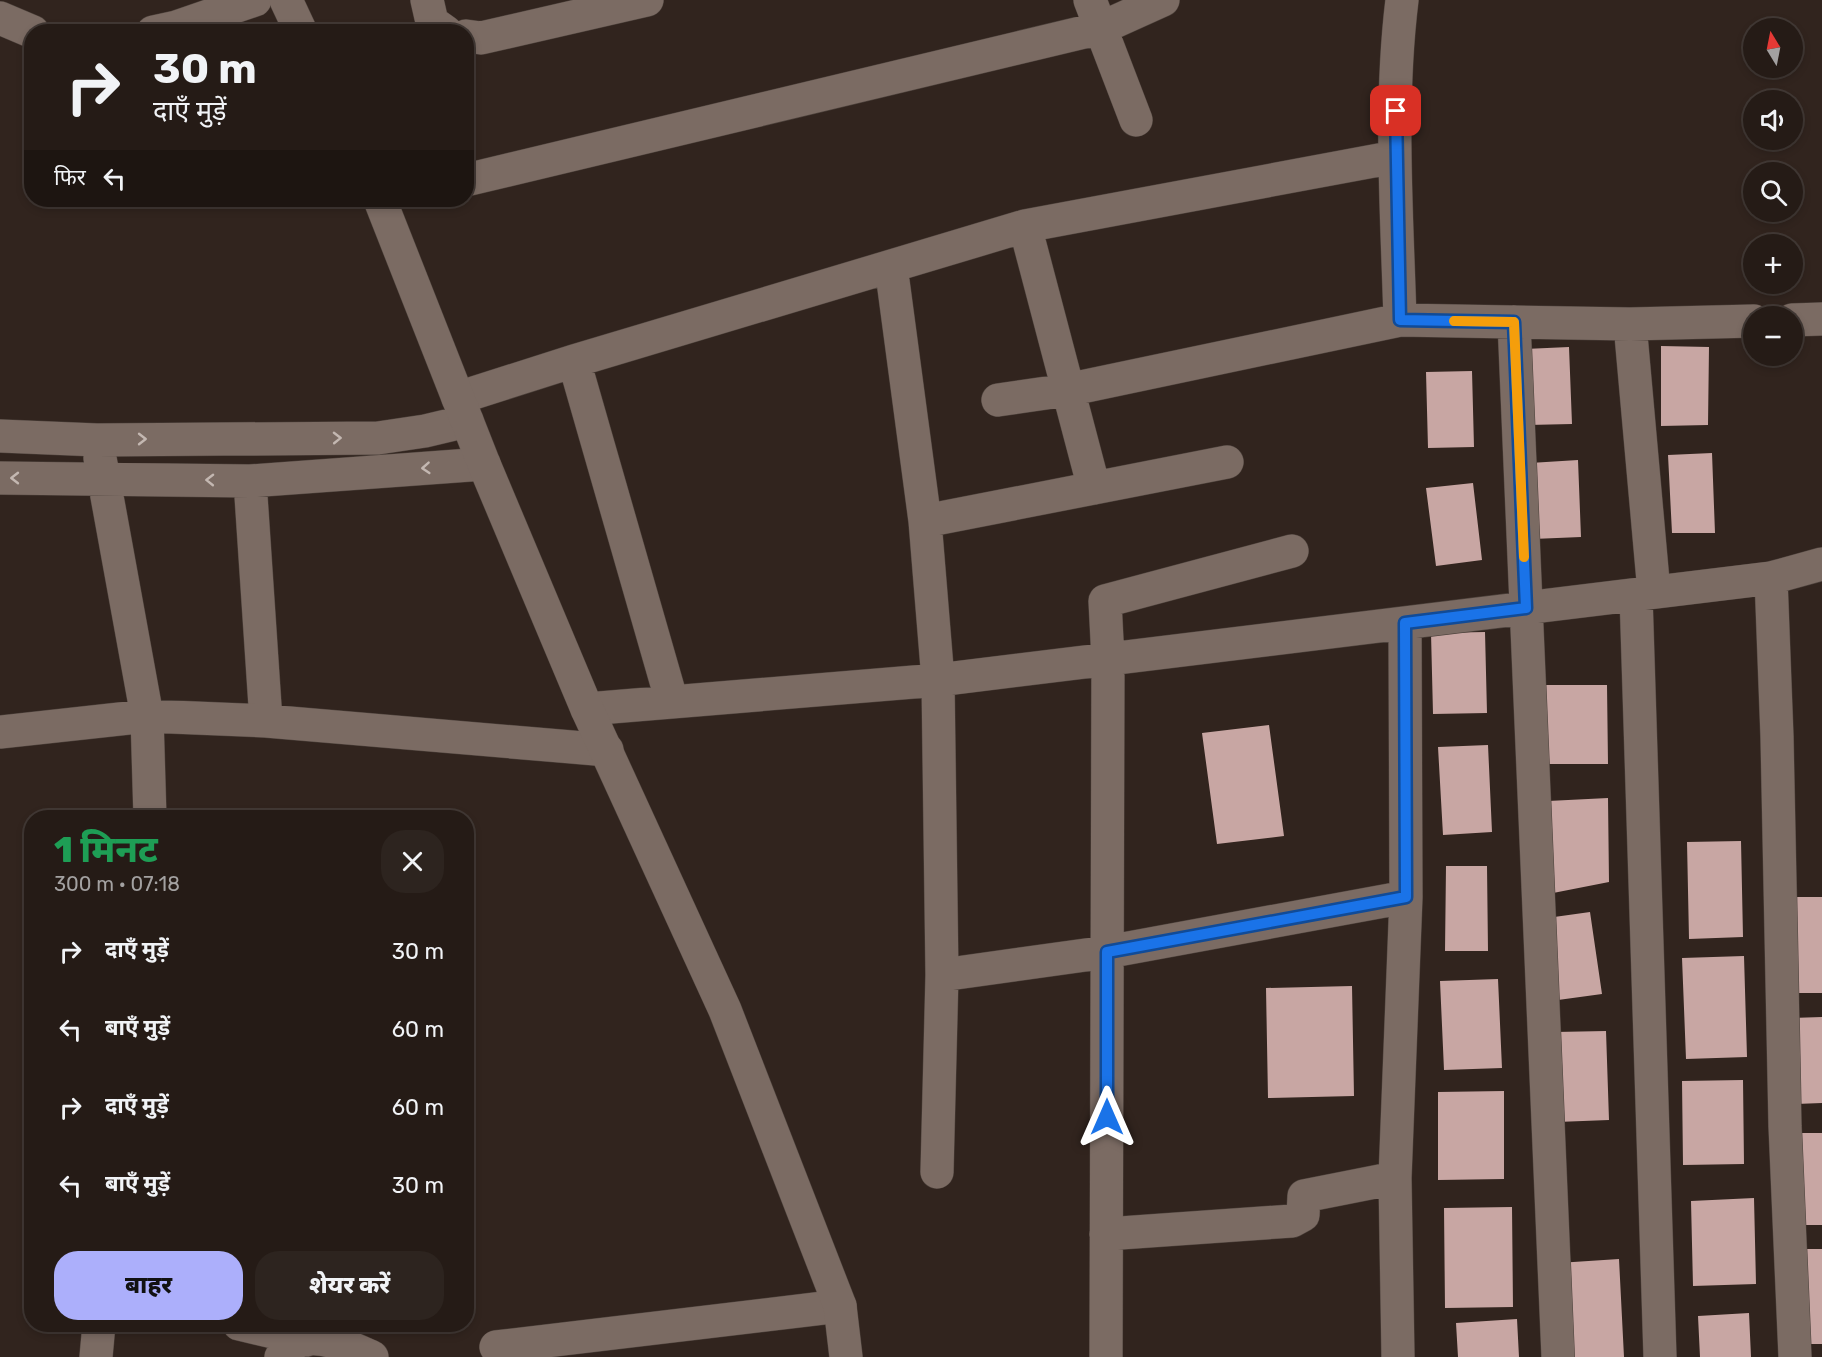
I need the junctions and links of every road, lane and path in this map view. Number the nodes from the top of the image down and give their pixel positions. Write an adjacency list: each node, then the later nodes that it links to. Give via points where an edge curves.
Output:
1 (255, 0): 9 (street)
2 (286, 0): 10 (street)
3 (426, 0): 11 (street)
4 (646, 0): 13 (street)
5 (1163, 0): 7 (street)
6 (1402, 1): 15 (street, via 1396,65)
7 (1095, 14): 14 (street); 16 (street)
8 (0, 18): 12 (street)
9 (185, 24)
10 (297, 24)
11 (435, 24)
12 (24, 28)
13 (474, 37)
14 (1136, 120)
15 (1395, 157): 18 (street); 21 (street)
16 (474, 178)
17 (386, 207): 28 (street)
18 (1025, 226): 19 (street); 27 (street)
19 (891, 266): 26 (street); 38 (street)
20 (1822, 319): 22 (street)
21 (1400, 320): 24 (street); 27 (street)
22 (1803, 320)
23 (1743, 321): 25 (street)
24 (1514, 322): 25 (street); 43 (street)
25 (1630, 324): 42 (street)
26 (574, 361): 28 (street); 47 (street)
27 (1067, 390): 29 (street); 37 (street)
28 (459, 399): 31 (street, one-way to 28, via 378,438 425,432); 33 (street)
29 (998, 400)
30 (0, 436): 31 (street)
31 (97, 440): 35 (street)
32 (1227, 462): 37 (street)
33 (484, 464): 36 (street, one-way to 36); 48 (street)
34 (0, 478): 35 (street, one-way to 34)
35 (103, 478): 36 (street, one-way to 35); 49 (street)
36 (250, 481): 50 (street)
37 (1094, 488): 38 (street)
38 (925, 521): 46 (street)
39 (1292, 551): 45 (street, via 1105,601)
40 (1822, 564): 41 (street)
41 (1771, 578): 42 (street); 73 (street)
42 (1645, 594): 43 (street); 72 (street)
43 (1526, 608): 44 (street); 71 (street)
44 (1405, 623): 45 (street); 54 (street)
45 (1108, 660): 46 (street); 55 (street)
46 (938, 680): 47 (street); 56 (street)
47 (672, 702): 48 (street)
48 (587, 709): 52 (street)
49 (147, 716): 50 (street); 51 (street); 53 (street)
50 (266, 721): 52 (street)
51 (0, 732)
52 (607, 750): 60 (street, via 724,1010)
53 (150, 810)
54 (1406, 897): 55 (street); 58 (street)
55 (1107, 952): 56 (street); 59 (street)
56 (942, 975): 57 (street)
57 (937, 1172)
58 (1395, 1178): 59 (street, via 1304,1196 1303,1215 1292,1221); 70 (street)
59 (1106, 1234): 69 (street)
60 (840, 1306): 64 (street); 68 (street)
61 (98, 1332): 65 (street)
62 (274, 1332): 63 (street)
63 (308, 1340): 66 (street, via 297,1341); 67 (street, via 339,1343)
64 (496, 1347)
65 (96, 1357)
66 (280, 1357)
67 (372, 1357)
68 (846, 1357)
69 (1106, 1357)
70 (1398, 1357)
71 (1558, 1357)
72 (1660, 1357)
73 (1795, 1357)

